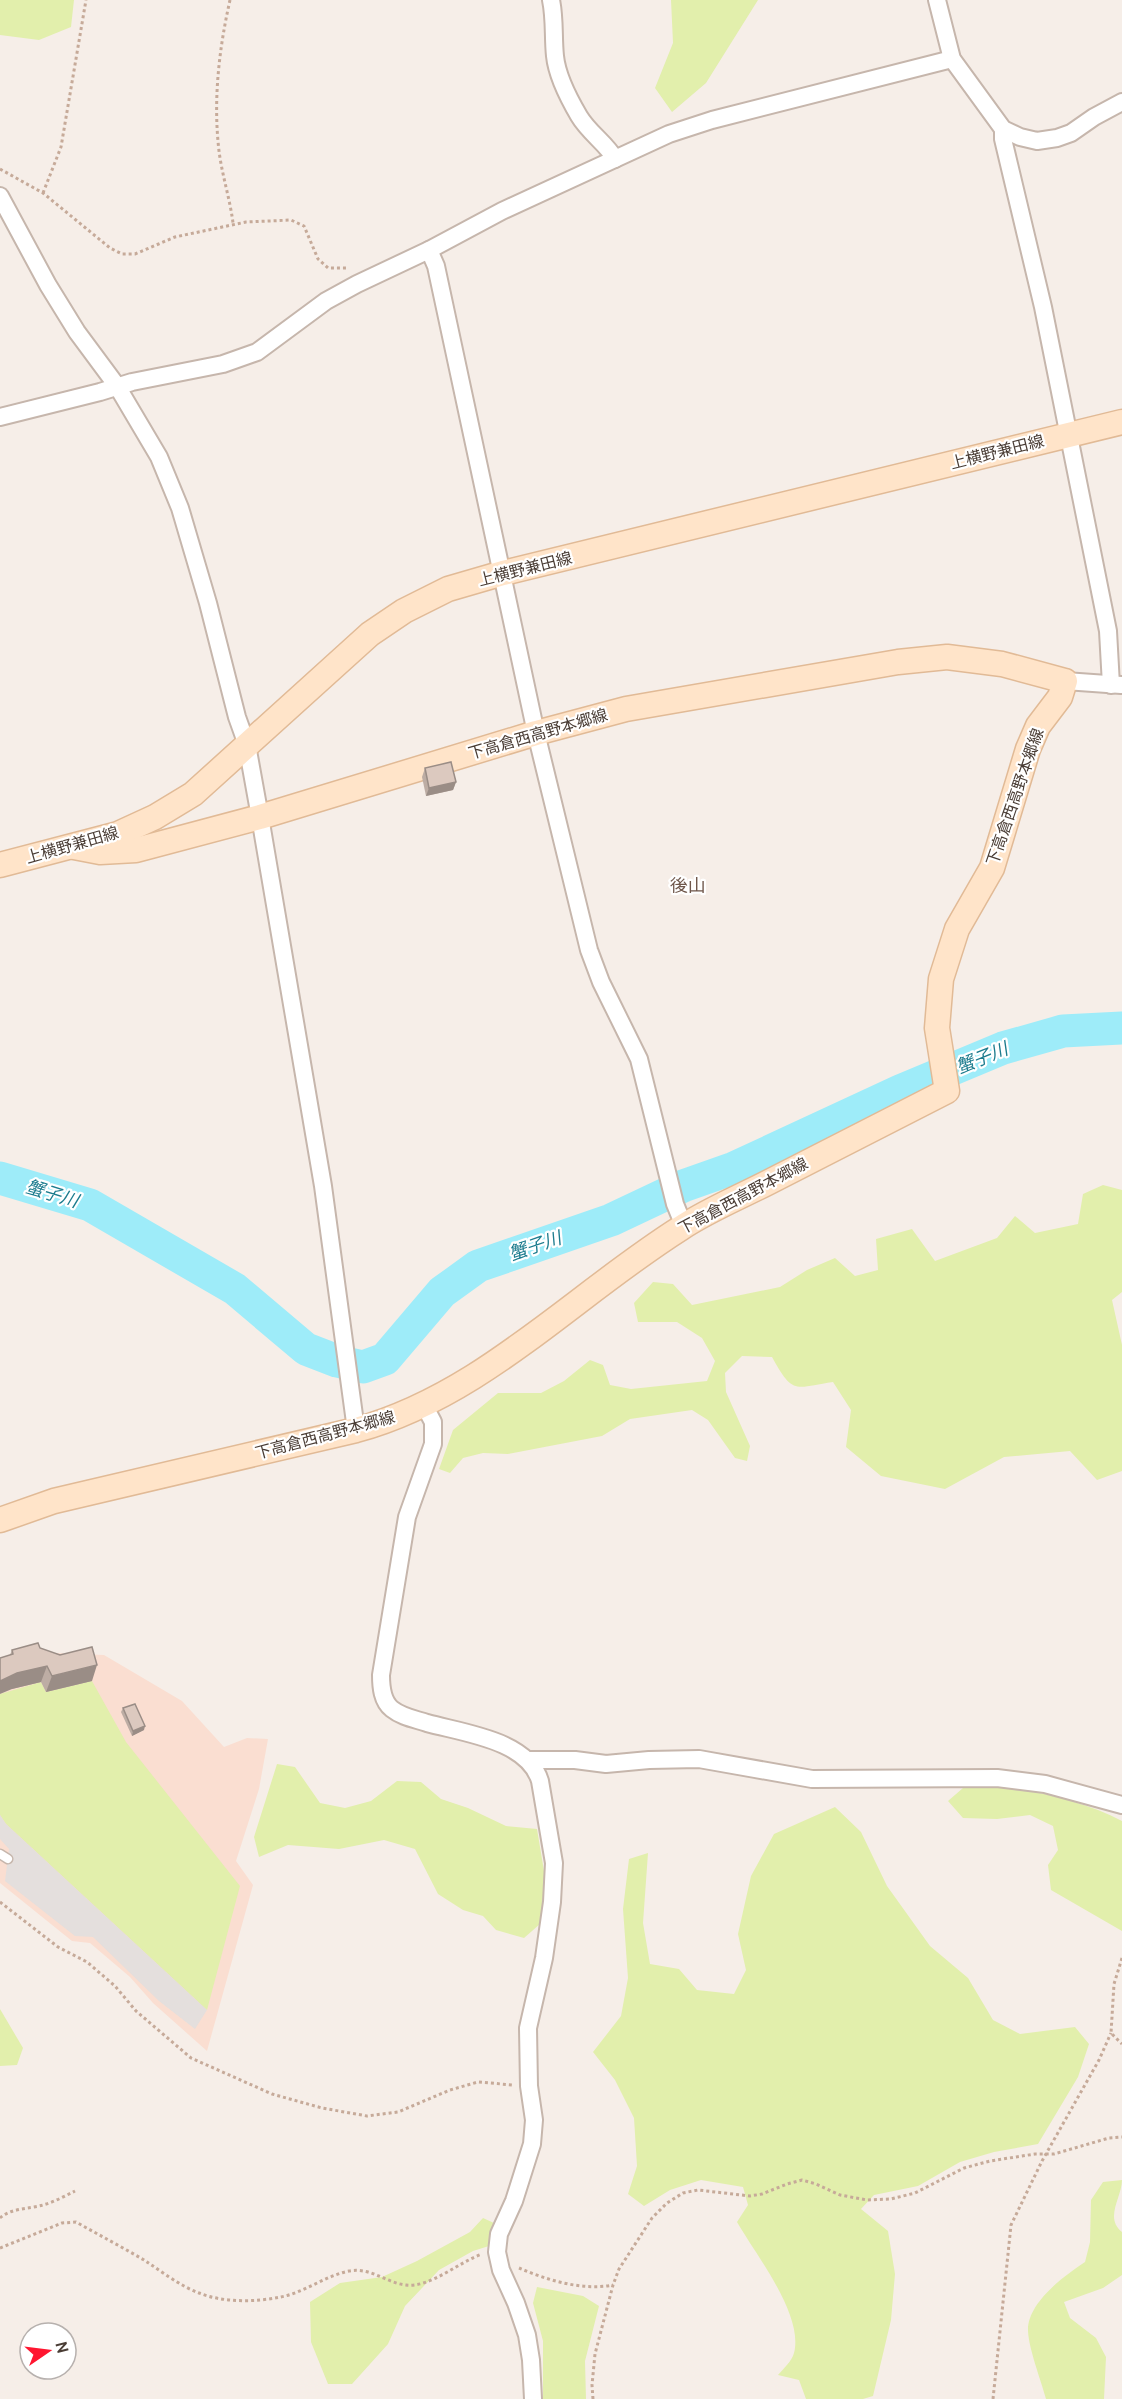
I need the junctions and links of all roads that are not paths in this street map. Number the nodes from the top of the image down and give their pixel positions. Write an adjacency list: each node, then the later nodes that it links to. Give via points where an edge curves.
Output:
1 (551, 0): 6 (street, via 560,76 580,117)
2 (937, 0): 3 (street)
3 (952, 59): 5 (street); 6 (street, via 712,120 669,134)
4 (1122, 102): 5 (street, via 1057,138 1037,141)
5 (1004, 129): 12 (street)
6 (615, 159): 8 (street)
7 (0, 196): 9 (street, via 48,285)
8 (429, 250): 9 (street, via 326,301 257,352 223,364); 13 (street, via 436,266)
9 (117, 386): 10 (street); 17 (street, via 159,457 180,508)
10 (0, 417)
11 (1122, 422): 12 (main road, 上横野兼田線)
12 (1069, 434): 13 (main road, 上横野兼田線); 15 (street)
13 (503, 573): 16 (street); 17 (main road, 上横野兼田線, via 448,589 404,611 370,634)
14 (1065, 681): 15 (street); 16 (main road, 下高倉西高野本郷線, via 1002,664 947,657 626,709); 21 (main road, 下高倉西高野本郷線, via 1060,697 1038,726 1028,749 992,868 957,929 941,979 937,1028 947,1091)
15 (1117, 685)
16 (536, 733): 18 (main road, 下高倉西高野本郷線); 21 (street, via 589,950 639,1059)
17 (247, 745): 18 (street); 19 (main road, 上横野兼田線, via 193,794 155,817 118,834)
18 (260, 817): 19 (main road, 下高倉西高野本郷線, via 136,850 100,852); 23 (street, via 322,1186)
19 (74, 847): 20 (main road, 上横野兼田線)
20 (0, 865)
21 (679, 1215): 22 (main road, 下高倉西高野本郷線, via 634,1258 523,1343)
22 (424, 1405): 23 (main road, 下高倉西高野本郷線); 25 (street, via 433,1422 433,1444 407,1517 381,1691 391,1708 407,1717 498,1743)
23 (356, 1430): 24 (main road, 下高倉西高野本郷線, via 54,1501)
24 (0, 1520)
25 (529, 1760): 26 (street, via 606,1764 699,1759 812,1779 997,1778 1045,1784); 27 (street, via 540,1781 554,1863 552,1902 528,2028 532,2144 497,2252 527,2335)
26 (1122, 1805)
27 (532, 2399)

